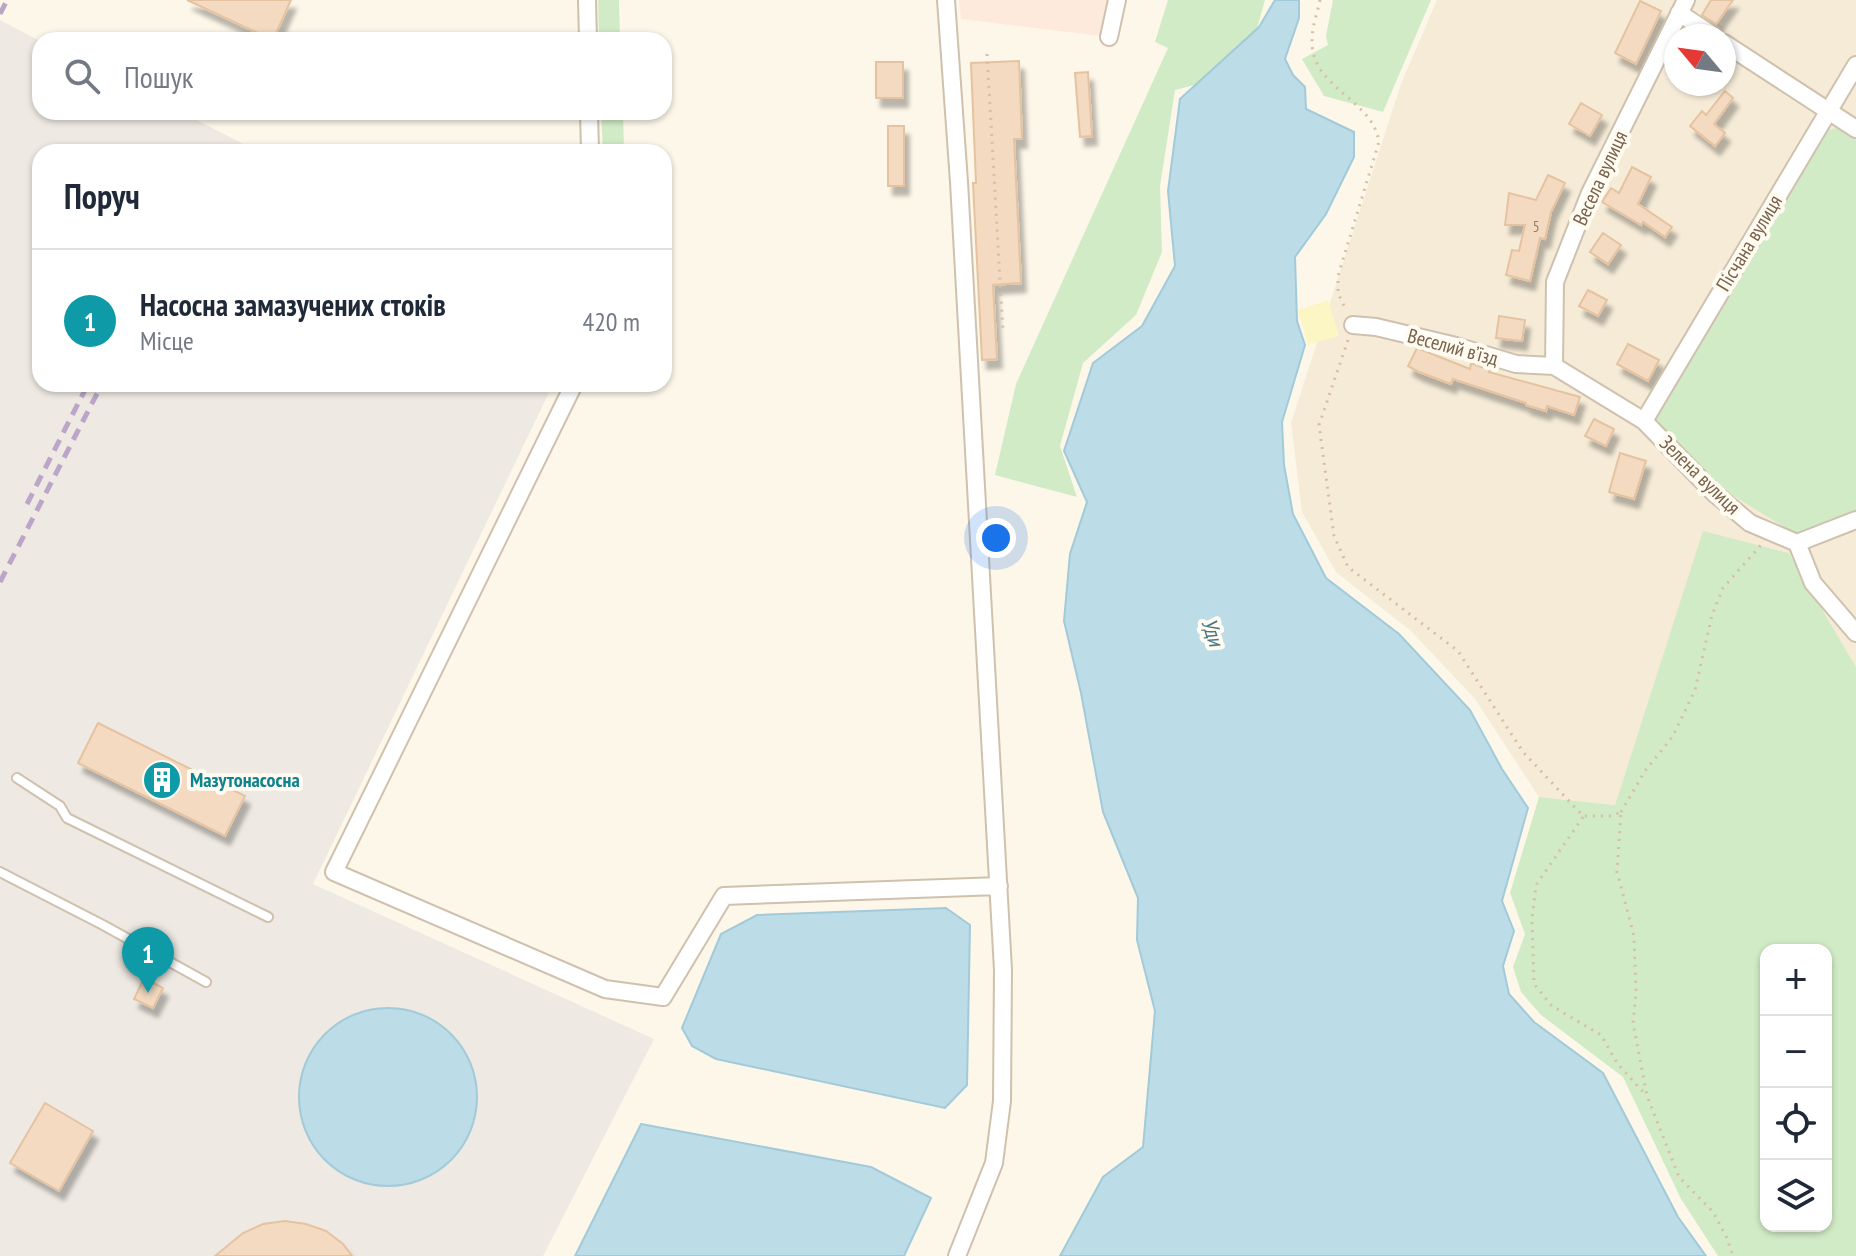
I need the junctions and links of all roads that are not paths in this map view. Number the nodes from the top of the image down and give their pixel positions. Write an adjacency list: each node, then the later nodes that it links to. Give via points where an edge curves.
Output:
1 (587, 0): 6 (street)
2 (946, 0): 23 (street)
3 (1117, 0): 7 (street)
4 (1682, 6): 5 (street); 15 (street, Весела вулиця, via 1590,193 1555,282)
5 (1701, 24)
6 (588, 32)
7 (1109, 37)
8 (1736, 51): 10 (street)
9 (1856, 65): 10 (street, Пісчана вулиця)
10 (1827, 110): 12 (street); 17 (street, Пісчана вулиця)
11 (589, 120): 13 (street)
12 (1856, 129)
13 (590, 144)
14 (1353, 325): 15 (street, Веселий в’їзд, via 1516,364)
15 (1554, 366): 17 (street, Зелена вулиця)
16 (570, 392): 23 (street, via 334,872 605,989 663,997 724,896)
17 (1644, 421): 19 (street, Зелена вулиця, via 1750,523)
18 (1856, 520): 19 (street)
19 (1797, 543): 20 (street, via 1813,583)
20 (1856, 633)
21 (17, 778): 24 (lane, via 60,806 67,818)
22 (0, 872): 25 (lane)
23 (999, 886): 26 (street, via 1002,1101 994,1163)
24 (268, 917)
25 (206, 982)
26 (957, 1256)

